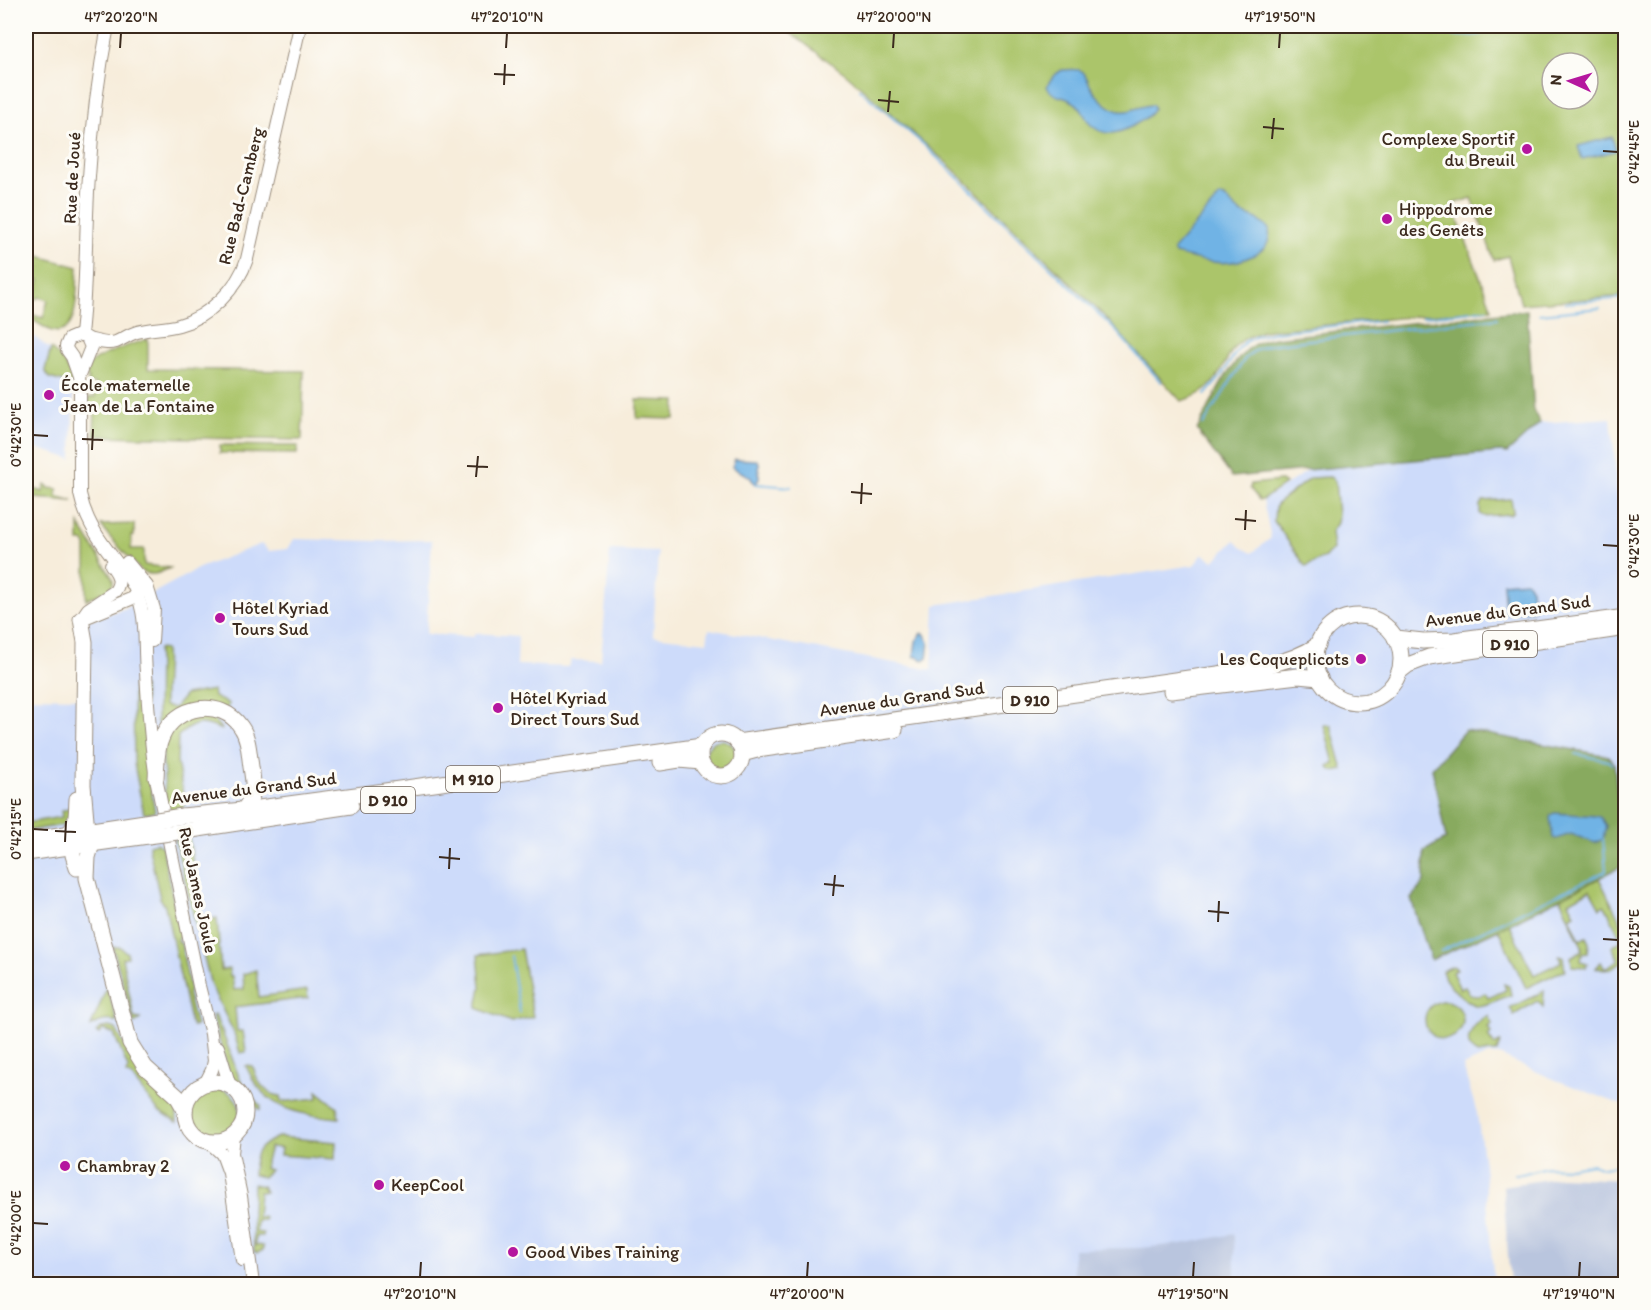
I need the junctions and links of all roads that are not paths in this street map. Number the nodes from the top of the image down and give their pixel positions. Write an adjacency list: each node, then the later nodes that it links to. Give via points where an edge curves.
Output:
1 (108, 26): 3 (street, Rue de Joué, via 94,108 88,179)
2 (300, 26): 3 (street, Rue Bad-Camberg, via 247,259 237,282 217,303 186,323 137,332 112,343)
3 (85, 337): 4 (street, via 72,336 67,342); 5 (street, via 91,347)
4 (72, 357): 5 (street); 6 (street)
5 (86, 357): 6 (street)
6 (79, 377): 7 (street, via 80,494)
7 (86, 512): 8 (street); 9 (street)
8 (104, 547): 9 (street); 10 (street, via 119,578 118,587)
9 (140, 589): 10 (street); 12 (street); 21 (street, Rue James Joule, via 154,609 150,717)
10 (106, 597): 12 (street)
11 (1626, 617): 14 (main road, Avenue du Grand Sud / D 910, via 1454,640)
12 (81, 619): 22 (main road, via 85,642); 29 (main road, via 76,819)
13 (1626, 628): 16 (main road, Avenue du Grand Sud / D 910, via 1429,657)
14 (1395, 638): 15 (main road, via 1376,621 1358,617 1335,624); 16 (main road)
15 (1318, 645): 17 (main road, via 1316,662); 19 (main road, Avenue du Grand Sud / D 910, via 1290,660 1263,666)
16 (1399, 672): 17 (main road, via 1385,692 1362,702 1336,696)
17 (1320, 678): 19 (main road, Avenue du Grand Sud / D 910, via 1298,676 1148,693 757,750)
18 (702, 746): 19 (main road, via 716,734 728,735); 20 (main road); 23 (main road, Avenue du Grand Sud / M 910)
19 (740, 748): 20 (main road, via 739,765 726,775 709,772)
20 (701, 762): 24 (main road, Avenue du Grand Sud / D 910, via 679,760)
21 (156, 778): 23 (main road, via 161,738 174,720 198,708 222,711 241,727 248,744 253,793); 33 (street, Rue James Joule)
22 (84, 794): 25 (main road, via 99,818); 27 (main road)
23 (243, 810): 24 (main road, Avenue du Grand Sud / D 910)
24 (184, 824): 26 (main road, Avenue du Grand Sud / D 910, bridge)
25 (121, 826): 26 (main road, Avenue du Grand Sud / D 910); 27 (main road, Avenue du Grand Sud / D 910)
26 (147, 829): 27 (main road, Avenue du Grand Sud / D 910)
27 (91, 835): 29 (main road, Avenue du Grand Sud / D 910); 32 (main road)
28 (26, 840): 29 (main road, Avenue du Grand Sud / D 910)
29 (71, 840): 30 (main road, Avenue du Grand Sud / D 910); 32 (main road)
30 (45, 850): 31 (main road, Avenue du Grand Sud / D 910); 32 (main road)
31 (26, 853)
32 (82, 873): 34 (main road, via 130,1043 145,1067)
33 (210, 1034): 35 (street, Rue James Joule, via 214,1061); 36 (street, Rue James Joule)
34 (167, 1086): 35 (main road); 37 (main road)
35 (201, 1086): 36 (main road, via 213,1082); 37 (main road, via 191,1094)
36 (230, 1086): 38 (main road, via 240,1096 245,1112)
37 (185, 1110): 39 (main road, via 191,1131)
38 (234, 1136): 39 (main road); 41 (street, via 231,1149)
39 (209, 1142): 40 (street, via 222,1154 229,1173)
40 (245, 1284)
41 (253, 1284)

